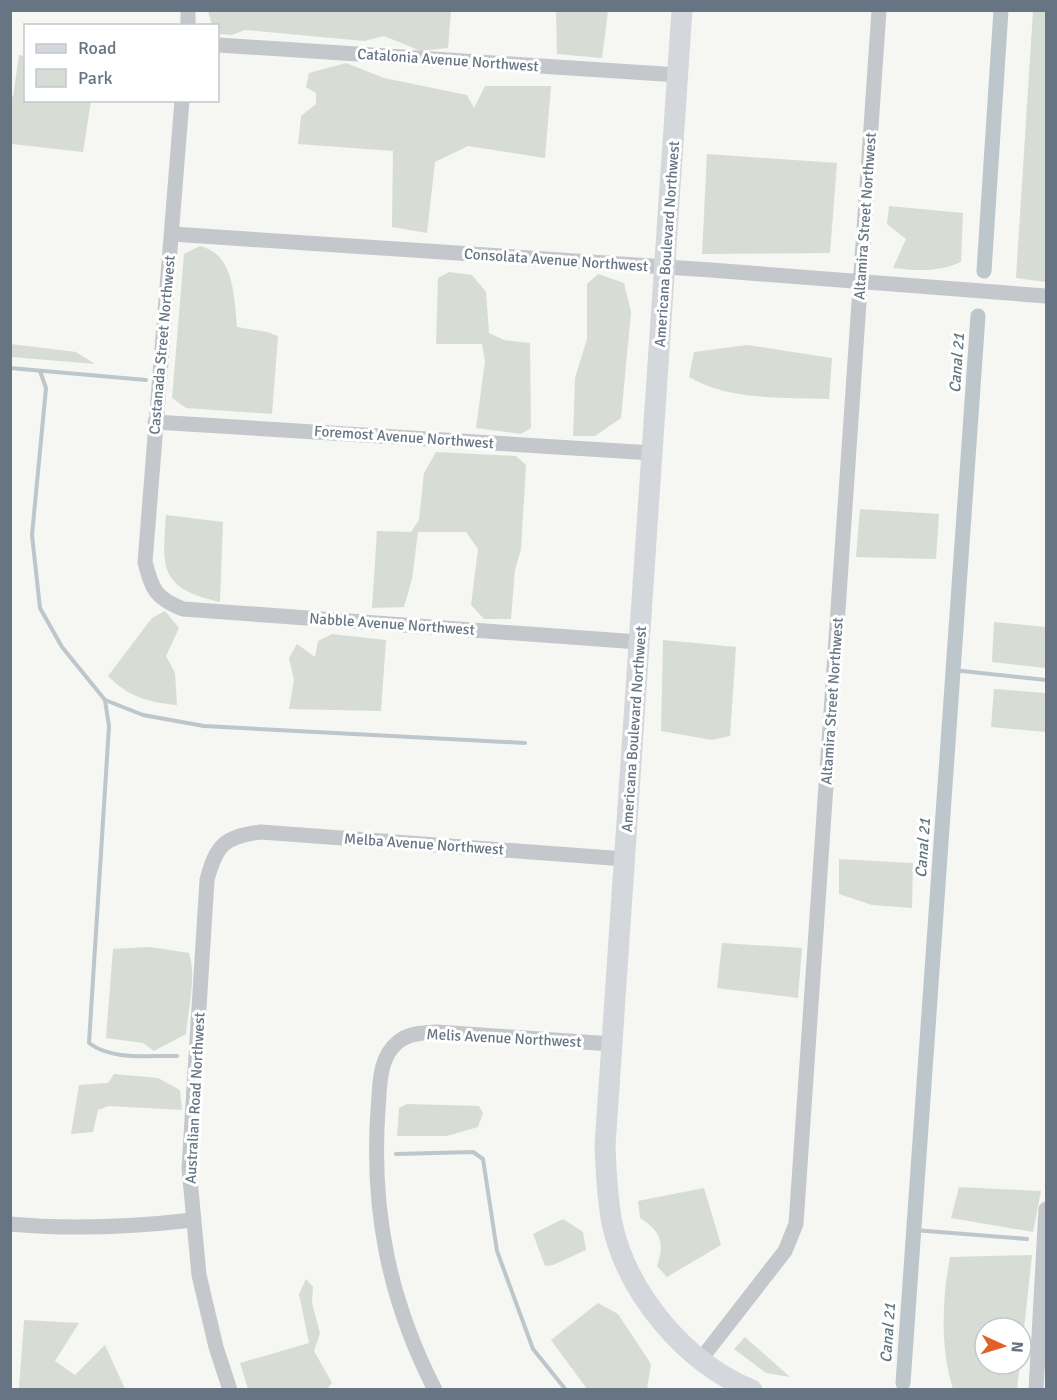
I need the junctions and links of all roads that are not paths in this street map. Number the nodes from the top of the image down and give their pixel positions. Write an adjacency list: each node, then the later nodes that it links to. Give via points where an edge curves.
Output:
1 (682, 10): 4 (street, Americana Boulevard Northwest)
2 (879, 10): 8 (street, Altamira Street Northwest)
3 (219, 45): 4 (street, Catalonia Avenue Northwest)
4 (679, 75): 7 (street, Americana Boulevard Northwest)
5 (183, 102): 6 (street, Castanada Street Northwest)
6 (172, 234): 7 (street, Consolata Avenue Northwest); 10 (street, Castanada Street Northwest)
7 (665, 267): 8 (street, Consolata Avenue Northwest); 11 (street, Americana Boulevard Northwest)
8 (860, 281): 9 (street, Consolata Avenue Northwest); 21 (street, Altamira Street Northwest, via 796,1224 785,1251)
9 (1047, 296)
10 (155, 422): 11 (street, Foremost Avenue Northwest); 12 (street, Castanada Street Northwest, via 145,562)
11 (653, 453): 13 (street, Americana Boulevard Northwest)
12 (152, 588): 13 (street, Nabble Avenue Northwest, via 165,602 183,609)
13 (639, 642): 15 (street, Americana Boulevard Northwest)
14 (225, 843): 15 (street, Melba Avenue Northwest, via 242,834 261,832); 18 (street, Australian Road Northwest, via 214,855 207,880 189,1168)
15 (625, 859): 16 (street, Americana Boulevard Northwest)
16 (612, 1044): 21 (street, Americana Boulevard Northwest, via 604,1146 612,1223 624,1263 648,1305); 23 (street, Melis Avenue Northwest, via 437,1032 413,1034 389,1052 381,1074 374,1159 380,1223 392,1284 415,1351)
17 (1047, 1209): 20 (street)
18 (193, 1220): 19 (street, via 127,1227); 22 (street, Australian Road Northwest, via 200,1275)
19 (10, 1224)
20 (1046, 1232): 25 (street)
21 (700, 1359): 24 (street, Americana Boulevard Northwest)
22 (230, 1389)
23 (435, 1389)
24 (752, 1389)
25 (1036, 1389)

